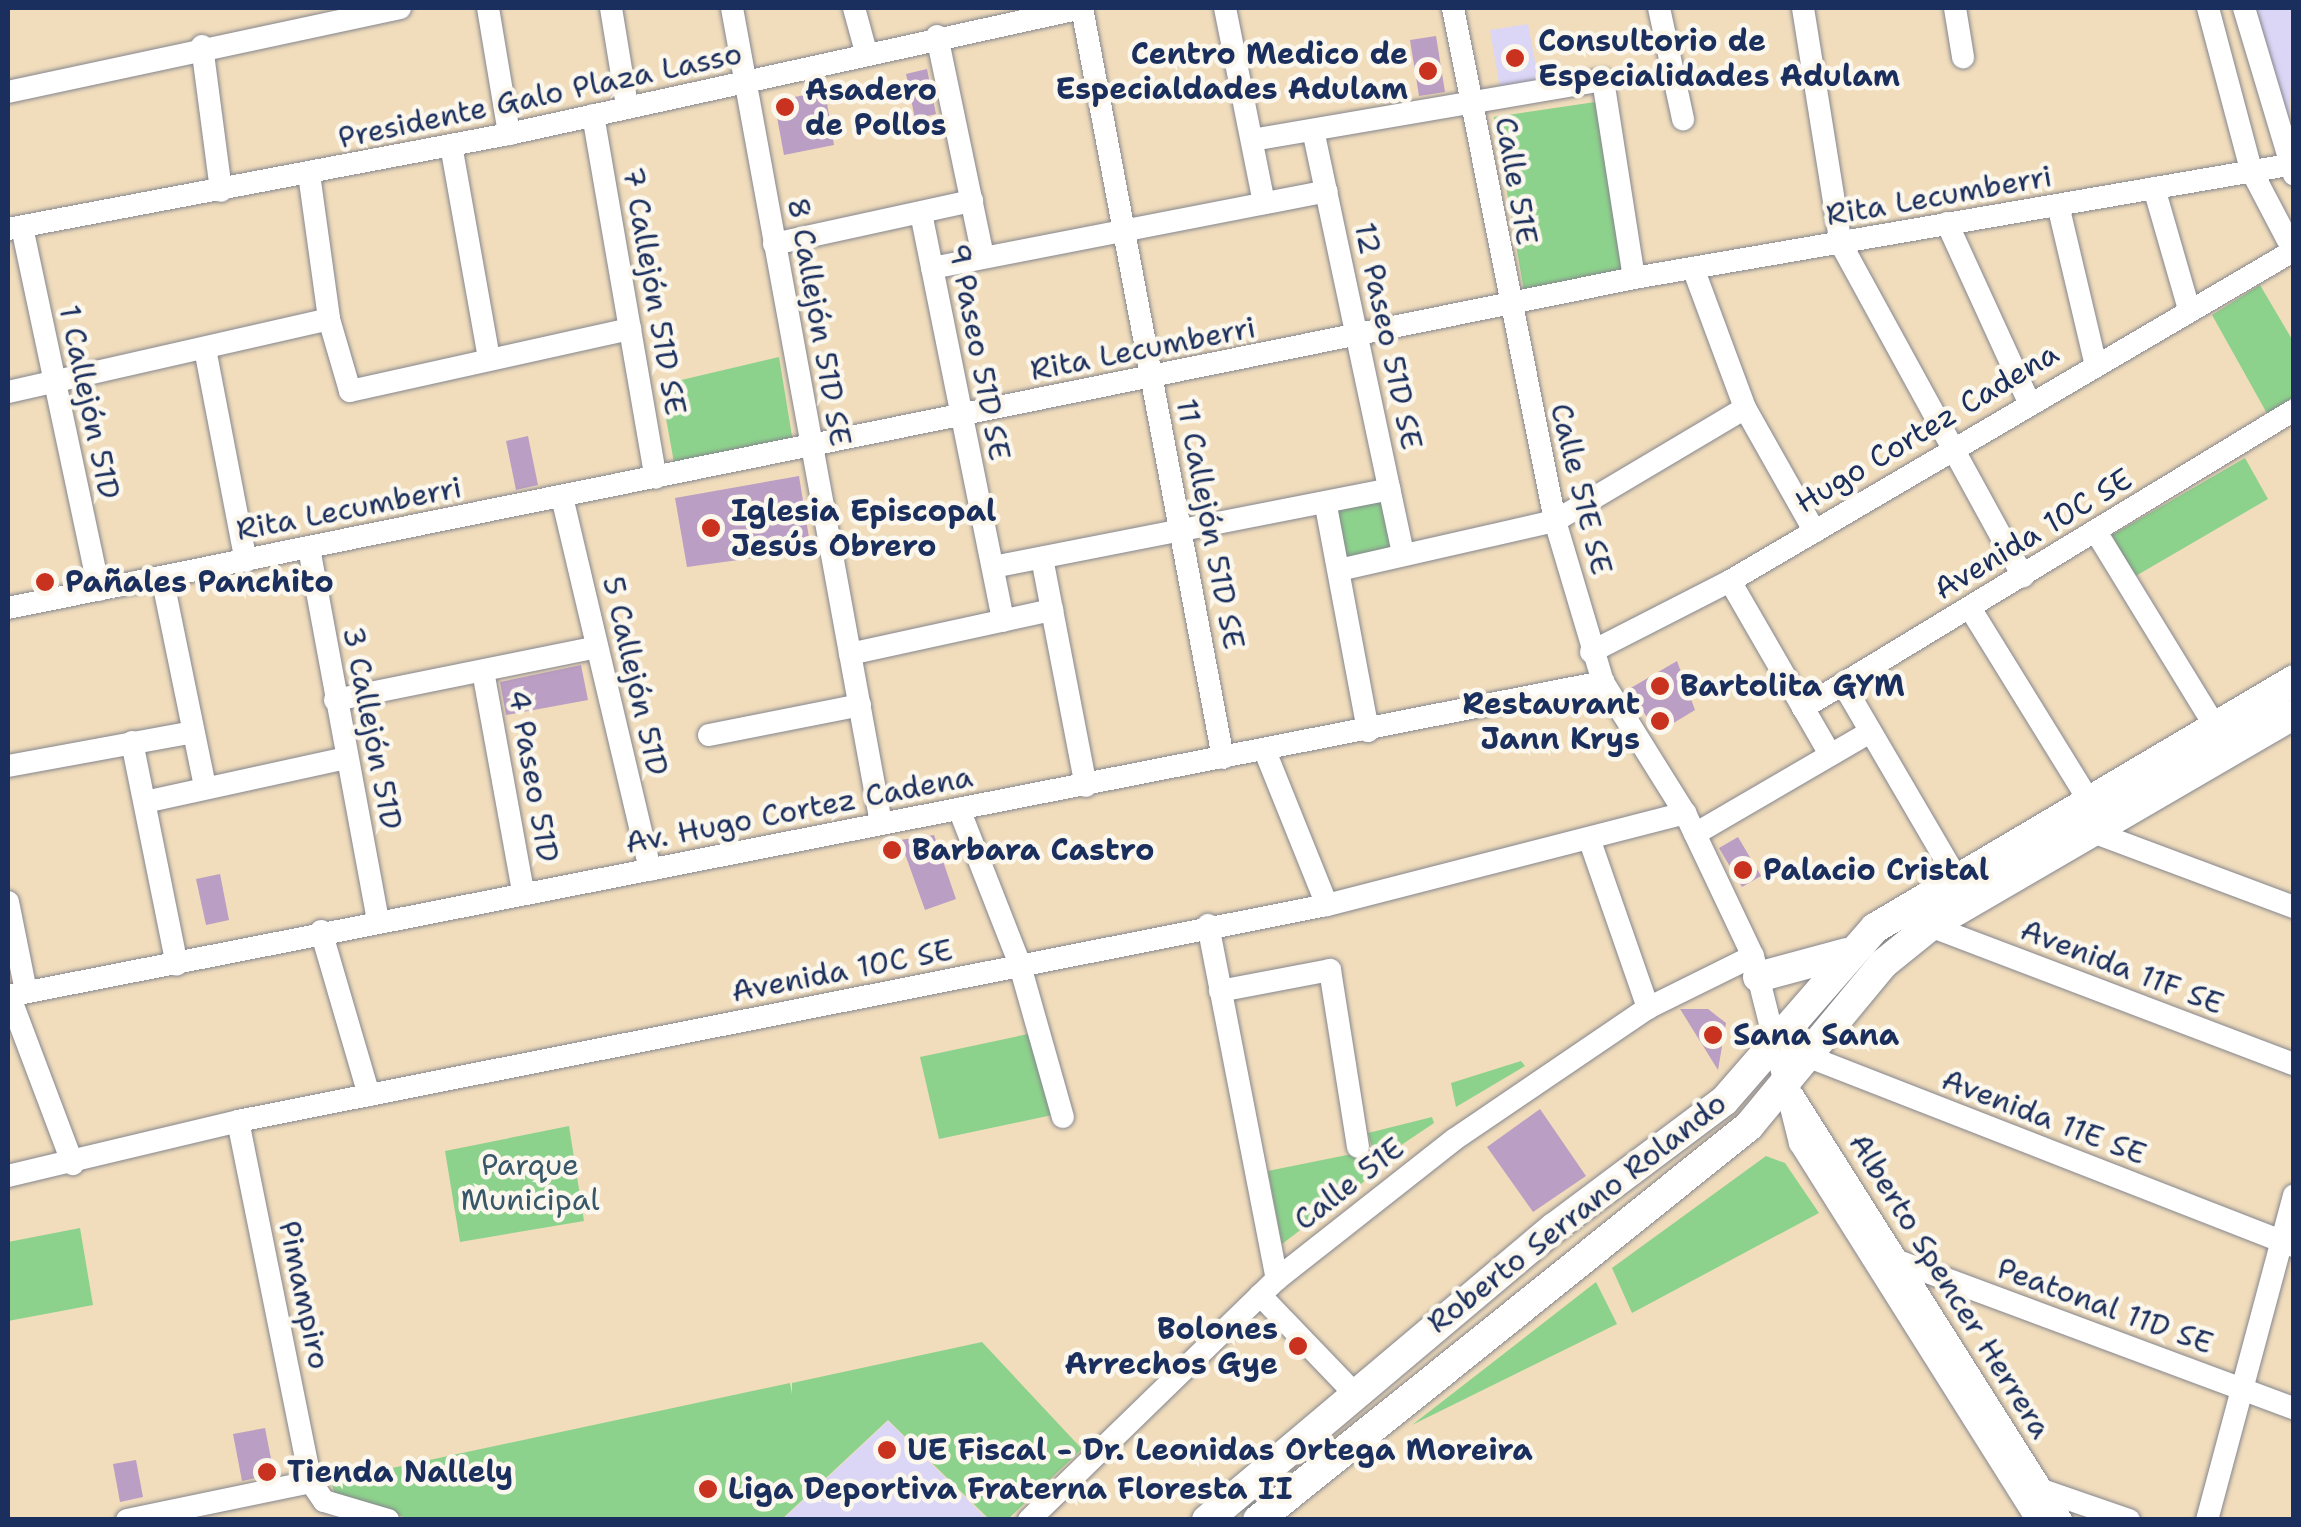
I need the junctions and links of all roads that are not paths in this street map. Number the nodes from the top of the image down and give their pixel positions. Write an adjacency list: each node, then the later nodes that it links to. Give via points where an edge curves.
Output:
1 (400, 8): 16 (street)
2 (488, 8): 26 (street)
3 (611, 8): 22 (street)
4 (732, 8): 19 (street, 8 Callejón 51D SE)
5 (854, 8): 17 (street)
6 (1082, 8): 14 (street, Presidente Galo Plaza Lasso); 41 (street, 11 Callejón 51D SE)
7 (1225, 8): 27 (street)
8 (1453, 8): 21 (street, Calle 51E)
9 (1659, 8): 24 (street)
10 (1803, 8): 43 (street)
11 (1955, 8): 18 (street)
12 (2208, 8): 30 (street)
13 (2244, 8): 29 (street)
14 (977, 18): 15 (street, Presidente Galo Plaza Lasso)
15 (937, 36): 17 (street, Presidente Galo Plaza Lasso); 35 (street)
16 (202, 46): 20 (street); 33 (street)
17 (866, 52): 19 (street, Presidente Galo Plaza Lasso)
18 (1963, 57)
19 (746, 84): 22 (street, Presidente Galo Plaza Lasso); 42 (street, 8 Callejón 51D SE)
20 (8, 92)
21 (1472, 102): 25 (street); 48 (street, via 1603,80); 50 (street, Calle 51E)
22 (626, 106): 23 (street, Presidente Galo Plaza Lasso)
23 (593, 115): 26 (street, Presidente Galo Plaza Lasso); 52 (street, 7 Callejón 51D SE)
24 (1683, 120)
25 (1313, 130): 27 (street); 34 (street, 12 Paseo 51D SE)
26 (509, 134): 28 (street, Presidente Galo Plaza Lasso)
27 (1252, 140): 36 (street)
28 (451, 145): 31 (street, Presidente Galo Plaza Lasso); 55 (street)
29 (2292, 168): 30 (street, Rita Lecumberri)
30 (2250, 170): 32 (street, Rita Lecumberri); 44 (street)
31 (309, 174): 33 (street, Presidente Galo Plaza Lasso); 51 (street)
32 (2154, 188): 37 (street, Rita Lecumberri); 49 (street)
33 (221, 190): 40 (street, Presidente Galo Plaza Lasso)
34 (1327, 191): 36 (street); 53 (street, 12 Paseo 51D SE)
35 (972, 202): 38 (street); 45 (street)
36 (1264, 204): 41 (street)
37 (2058, 205): 39 (street, Rita Lecumberri); 56 (street)
38 (921, 213): 42 (street); 46 (street, 9 Paseo 51D SE)
39 (1947, 223): 43 (street, Rita Lecumberri); 60 (street)
40 (15, 228): 58 (street, 1 Callejón 51D)
41 (1124, 231): 45 (street); 57 (street, 11 Callejón 51D SE)
42 (774, 244): 64 (street, 8 Callejón 51D SE)
43 (1842, 244): 47 (street, Rita Lecumberri); 65 (street)
44 (2293, 252): 49 (street, Hugo Cortez Cadena)
45 (983, 256): 46 (street)
46 (932, 268): 63 (street, 9 Paseo 51D SE)
47 (1694, 268): 48 (street, Rita Lecumberri); 61 (street)
48 (1634, 278): 50 (street, Rita Lecumberri)
49 (2188, 306): 56 (street, Hugo Cortez Cadena)
50 (1508, 307): 53 (street, Rita Lecumberri); 70 (street, Calle 51E SE)
51 (329, 320): 54 (street); 55 (street, via 346,389)
52 (630, 329): 55 (street); 66 (street, 7 Callejón 51D SE)
53 (1358, 336): 57 (street, Rita Lecumberri); 67 (street, 12 Paseo 51D SE)
54 (204, 349): 58 (street); 77 (street)
55 (489, 358)
56 (2095, 362): 60 (street, Hugo Cortez Cadena)
57 (1152, 378): 63 (street, Rita Lecumberri); 71 (street, 11 Callejón 51D SE)
58 (54, 382): 59 (street); 83 (street, 1 Callejón 51D)
59 (8, 392)
60 (2028, 400): 65 (street, Hugo Cortez Cadena)
61 (1746, 408): 70 (street); 72 (street)
62 (2294, 410): 73 (street, Avenida 10C SE)
63 (962, 416): 64 (street, Rita Lecumberri); 78 (street, 9 Paseo 51D SE)
64 (812, 447): 66 (street, Rita Lecumberri); 90 (street, 8 Callejón 51D SE)
65 (1950, 453): 72 (street, Hugo Cortez Cadena); 81 (street)
66 (656, 478): 68 (street, Rita Lecumberri)
67 (1388, 489): 69 (street); 75 (street, 12 Paseo 51D SE)
68 (562, 497): 74 (street, Rita Lecumberri); 88 (street, 5 Callejón 51D)
69 (1326, 506): 71 (street); 79 (street)
70 (1555, 521): 75 (street); 89 (street, Calle 51E SE)
71 (1180, 532): 76 (street); 108 (street, 11 Callejón 51D SE)
72 (1815, 532): 82 (street, Hugo Cortez Cadena)
73 (2096, 532): 81 (street, Avenida 10C SE); 99 (street)
74 (308, 548): 77 (street, Rita Lecumberri); 95 (street, 3 Callejón 51D)
75 (1402, 555): 79 (street)
76 (1042, 558): 78 (street); 86 (street)
77 (246, 560): 80 (street, Rita Lecumberri)
78 (992, 568): 87 (street, 9 Paseo 51D SE)
79 (1338, 570): 100 (street)
80 (162, 577): 83 (street, Rita Lecumberri); 101 (street)
81 (2023, 577): 85 (street, Avenida 10C SE)
82 (1730, 582): 89 (street, Hugo Cortez Cadena); 97 (street)
83 (99, 590): 84 (street, Rita Lecumberri)
84 (8, 608)
85 (1970, 608): 94 (street, Avenida 10C SE); 112 (street)
86 (1052, 610): 87 (street); 110 (street)
87 (1003, 620): 90 (street)
88 (597, 647): 91 (street); 119 (street, 5 Callejón 51D)
89 (1591, 652): 93 (street, Calle 51E SE)
90 (850, 654): 96 (street, 8 Callejón 51D SE)
91 (484, 671): 95 (street); 121 (street, 4 Paseo 51D)
92 (2294, 680): 99 (main road, Roberto Serrano Rolando)
93 (1602, 682): 100 (street, Av. Hugo Cortez Cadena); 116 (street, Alberto Spencer Herrera)
94 (1843, 684): 97 (street, Avenida 10C SE); 102 (street)
95 (335, 700): 107 (street, 3 Callejón 51D)
96 (860, 705): 103 (street); 115 (street, 8 Callejón 51D SE)
97 (1803, 708): 106 (street)
98 (2290, 720): 117 (main road, Roberto Serrano Rolando)
99 (2215, 726): 112 (main road, Roberto Serrano Rolando)
100 (1368, 731): 105 (street, Av. Hugo Cortez Cadena)
101 (193, 732): 104 (street); 111 (street)
102 (1870, 732): 106 (street, Avenida 10C SE); 120 (street)
103 (709, 735)
104 (132, 742): 109 (street); 113 (street)
105 (1264, 751): 108 (street, Av. Hugo Cortez Cadena); 123 (street)
106 (1830, 754): 116 (street, Avenida 10C SE)
107 (346, 758): 111 (street); 125 (street, 3 Callejón 51D)
108 (1223, 758): 110 (street, Av. Hugo Cortez Cadena)
109 (8, 766)
110 (1086, 786): 114 (street, Av. Hugo Cortez Cadena)
111 (205, 787): 113 (street)
112 (2088, 801): 120 (main road, Roberto Serrano Rolando)
113 (144, 802): 130 (street)
114 (958, 809): 115 (street, Av. Hugo Cortez Cadena); 132 (street)
115 (881, 823): 119 (street, Av. Hugo Cortez Cadena)
116 (1690, 823): 118 (street, Avenida 10C SE); 131 (street, Alberto Spencer Herrera)
117 (2093, 832): 124 (street); 127 (main road, Roberto Serrano Rolando)
118 (1592, 844): 123 (street, Avenida 10C SE); 135 (street)
119 (650, 870): 121 (street, Av. Hugo Cortez Cadena)
120 (1956, 876): 129 (main road, Roberto Serrano Rolando)
121 (523, 892): 125 (street, Av. Hugo Cortez Cadena)
122 (8, 902): 134 (street)
123 (1327, 905): 126 (street, Avenida 10C SE)
124 (2294, 907)
125 (378, 920): 128 (street, Av. Hugo Cortez Cadena)
126 (1208, 925): 132 (street, Avenida 10C SE); 133 (street)
127 (1930, 926): 137 (main road, Roberto Serrano Rolando, via 1883,964); 138 (street, Avenida 11F SE)
128 (320, 931): 130 (street, Av. Hugo Cortez Cadena); 140 (street)
129 (1847, 953): 131 (main road); 136 (main road, Roberto Serrano Rolando)
130 (177, 964): 134 (street, Av. Hugo Cortez Cadena)
131 (1755, 966): 135 (street, Calle 51E); 136 (street, Alberto Spencer Herrera)
132 (1020, 968): 140 (street, Avenida 10C SE); 141 (street)
133 (1220, 991): 143 (street, via 1330,970); 149 (street)
134 (14, 994): 144 (street)
135 (1648, 1008): 149 (street, Calle 51E, via 1460,1135)
136 (1774, 1041): 137 (street, Avenida 11E SE); 139 (street, Alberto Spencer Herrera); 151 (main road, Roberto Serrano Rolando, via 1724,1101)
137 (1808, 1058): 139 (main road, Roberto Serrano Rolando); 147 (street, Avenida 11E SE)
138 (2294, 1064)
139 (1786, 1085): 148 (street, Alberto Spencer Herrera); 159 (main road, Roberto Serrano Rolando, via 1750,1126); 160 (street, Alberto Spencer Herrera, via 1800,1142 1838,1211)
140 (369, 1094): 142 (street, Avenida 10C SE)
141 (1062, 1116)
142 (238, 1121): 144 (street, Avenida 10C SE); 153 (street, Pimampiro)
143 (1358, 1147)
144 (73, 1164): 145 (street, Avenida 10C SE)
145 (8, 1176)
146 (2294, 1195): 147 (street)
147 (2287, 1244): 150 (street)
148 (1896, 1260): 150 (street, Peatonal 11D SE); 154 (street, Alberto Spencer Herrera)
149 (1268, 1287): 151 (street); 157 (street, Calle 51E)
150 (2243, 1389): 152 (street, Peatonal 11D SE); 163 (street)
151 (1354, 1392): 158 (main road, Roberto Serrano Rolando)
152 (2294, 1408)
153 (311, 1482): 155 (street); 156 (street, via 324,1501)
154 (2042, 1490): 161 (street, Alberto Spencer Herrera); 162 (street)
155 (127, 1520)
156 (388, 1520)
157 (1029, 1520)
158 (1208, 1520)
159 (1258, 1520)
160 (2038, 1520)
161 (2061, 1520)
162 (2129, 1520)
163 (2207, 1520)

